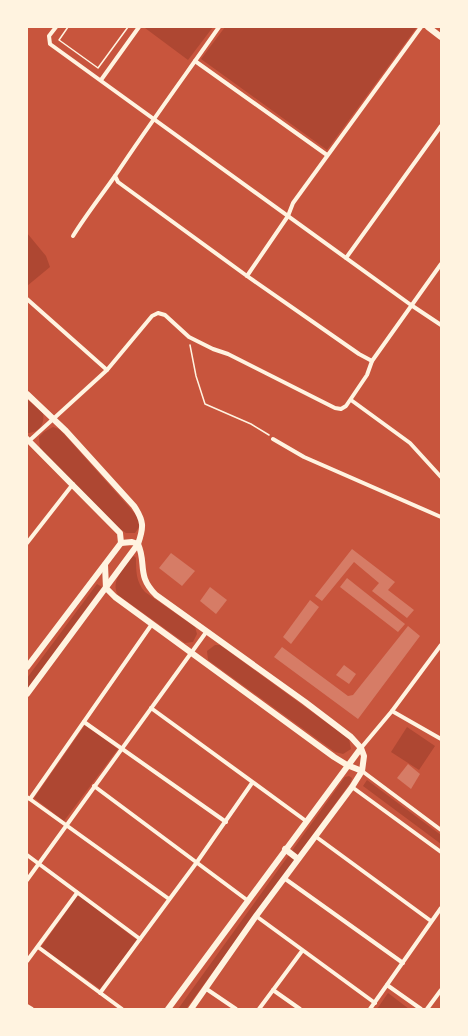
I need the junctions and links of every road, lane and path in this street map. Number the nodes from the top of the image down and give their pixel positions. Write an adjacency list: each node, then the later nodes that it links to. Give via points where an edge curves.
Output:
1 (56, 27): 10 (street, via 48,40 50,44)
2 (68, 27): 3 (path, via 59,40 98,68)
3 (128, 27)
4 (139, 27): 10 (street)
5 (219, 27): 9 (street)
6 (421, 27): 13 (street)
7 (428, 27): 8 (street)
8 (441, 37)
9 (195, 61): 11 (street); 13 (street)
10 (101, 80): 11 (street)
11 (153, 118): 14 (street); 15 (street)
12 (441, 126): 17 (street)
13 (327, 155): 15 (street, via 293,202)
14 (115, 176): 16 (street); 19 (street, via 118,182)
15 (288, 216): 17 (street); 19 (street)
16 (73, 236)
17 (346, 258): 21 (street)
18 (441, 264): 21 (street)
19 (247, 276): 24 (street)
20 (27, 299): 25 (street)
21 (411, 305): 22 (street); 24 (street)
22 (441, 325)
23 (189, 337): 25 (street, via 166,315 158,313 152,316); 27 (street, via 336,408 341,409); 29 (path, via 196,376 205,404 251,424)
24 (372, 361): 27 (street, via 367,375)
25 (107, 370): 28 (street)
26 (27, 394): 28 (street)
27 (350, 400): 31 (street, via 410,444)
28 (54, 418): 30 (street); 36 (street, via 139,514 142,519 142,532)
29 (273, 439): 33 (street, via 304,458)
30 (28, 440): 32 (street)
31 (441, 476)
32 (73, 484): 34 (street); 35 (street, via 120,533)
33 (441, 517)
34 (27, 543)
35 (121, 543): 36 (street); 37 (street)
36 (138, 544): 38 (street); 40 (street, via 143,577 147,586)
37 (105, 565): 38 (street); 43 (street)
38 (106, 588): 39 (street); 44 (street)
39 (152, 624): 42 (street); 47 (street)
40 (207, 631): 42 (street); 50 (street, via 305,702 351,737)
41 (441, 645): 46 (street)
42 (191, 652): 45 (street); 51 (street)
43 (27, 667)
44 (27, 694)
45 (151, 708): 49 (street); 53 (street)
46 (392, 711): 48 (street); 50 (street)
47 (84, 722): 49 (street); 56 (street)
48 (441, 739)
49 (122, 748): 54 (street); 58 (street)
50 (361, 748): 51 (street); 52 (street, via 364,756)
51 (347, 765): 52 (street); 57 (street)
52 (362, 771): 55 (street); 60 (street)
53 (252, 783): 57 (street); 58 (street)
54 (94, 786): 59 (street); 66 (street)
55 (352, 787): 61 (street); 63 (street)
56 (29, 798): 59 (street)
57 (306, 821): 62 (street)
58 (226, 822): 66 (street)
59 (67, 825): 67 (street); 71 (street)
60 (441, 830)
61 (315, 836): 65 (street); 75 (street)
62 (285, 849): 65 (street); 72 (street)
63 (441, 852)
64 (27, 856): 67 (street)
65 (298, 859): 68 (street)
66 (197, 862): 71 (street); 72 (street)
67 (38, 863): 69 (street); 70 (street)
68 (284, 878): 74 (street); 80 (street)
69 (27, 880)
70 (77, 893): 76 (street); 77 (street)
71 (169, 899): 76 (street)
72 (248, 900): 88 (street)
73 (441, 908): 75 (street)
74 (256, 916): 78 (street); 82 (street)
75 (431, 921): 80 (street)
76 (140, 939): 85 (street)
77 (38, 947): 79 (street); 85 (street)
78 (302, 951): 83 (street); 86 (street)
79 (27, 961)
80 (403, 963): 81 (street)
81 (387, 985): 86 (street); 94 (street)
82 (205, 988): 89 (street); 90 (street)
83 (273, 990): 91 (street); 92 (street)
84 (441, 990): 95 (street)
85 (100, 993): 87 (street)
86 (375, 1003): 93 (street)
87 (122, 1009)
88 (168, 1009)
89 (191, 1009)
90 (236, 1009)
91 (259, 1009)
92 (300, 1009)
93 (370, 1009)
94 (421, 1009)
95 (427, 1009)

